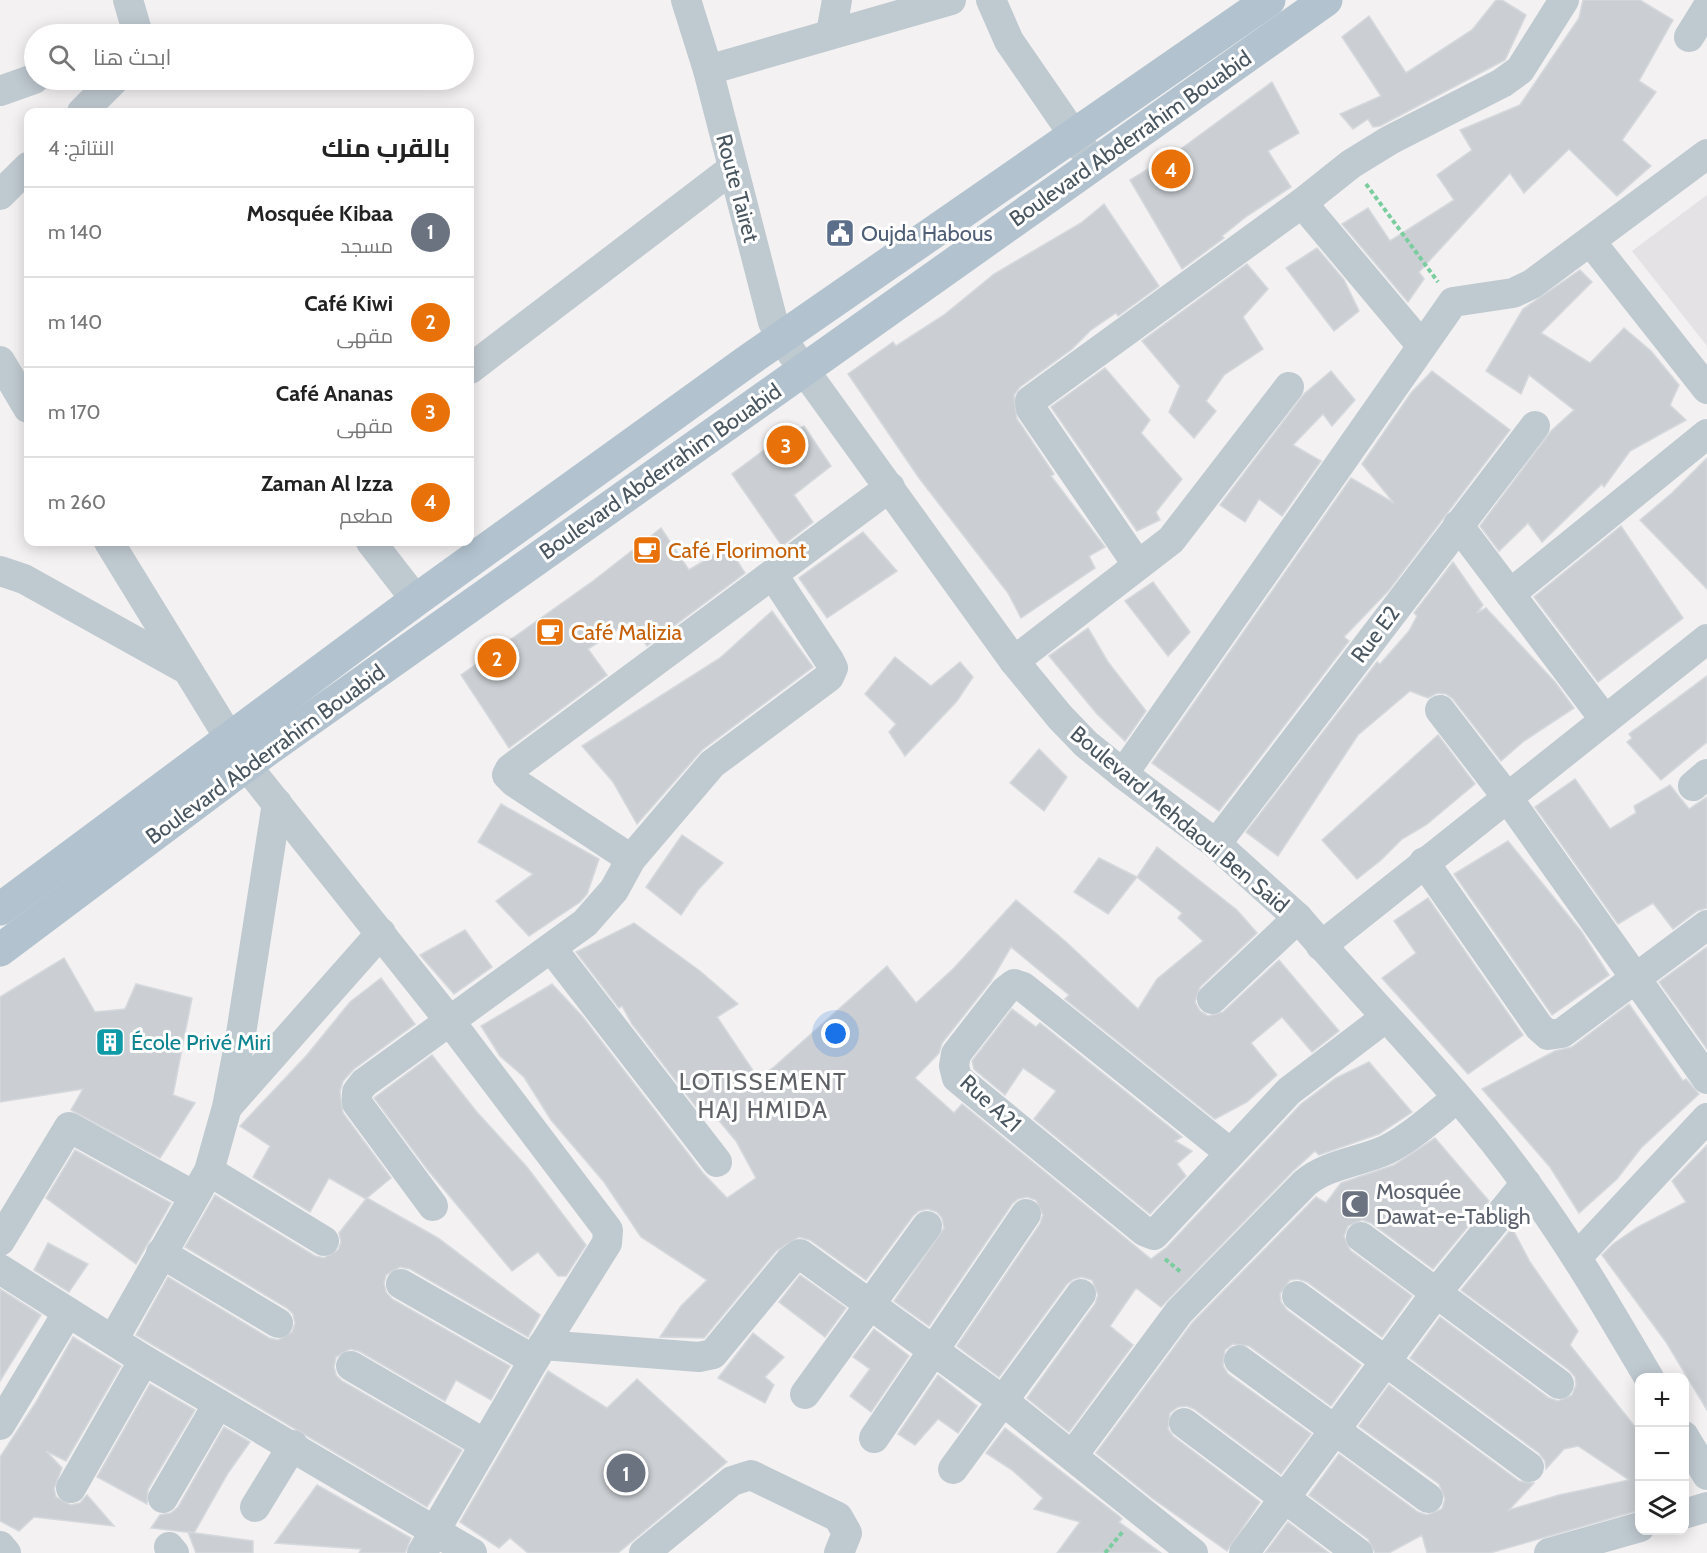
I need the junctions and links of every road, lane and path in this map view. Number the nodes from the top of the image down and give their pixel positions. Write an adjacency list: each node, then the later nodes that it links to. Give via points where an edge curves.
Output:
1 (128, 0): 10 (street)
2 (687, 0): 13 (street, Route Tairet)
3 (837, 0): 11 (street)
4 (951, 0): 11 (street)
5 (991, 0): 18 (street, via 1009,40)
6 (1269, 0): 18 (main road, Boulevard Abderrahim Bouabid)
7 (1326, 0): 20 (main road, Boulevard Abderrahim Bouabid)
8 (1564, 0): 21 (street, via 1520,70)
9 (1707, 8): 12 (street)
10 (135, 24)
11 (831, 33): 13 (street)
12 (1689, 37)
13 (708, 70): 22 (street, Route Tairet)
14 (24, 83): 16 (street)
15 (104, 90): 17 (street)
16 (0, 91)
17 (86, 108)
18 (1074, 137): 20 (street); 28 (main road, Boulevard Abderrahim Bouabid)
19 (1707, 154): 26 (street)
20 (1093, 163): 31 (main road, Boulevard Abderrahim Bouabid)
21 (1351, 164): 25 (street); 27 (path)
22 (732, 169): 28 (street, Route Tairet, via 773,322); 30 (street)
23 (24, 171): 24 (street)
24 (0, 195)
25 (1302, 203): 29 (street); 40 (street, via 1030,400 1031,409)
26 (1591, 242): 27 (street, via 1514,293); 33 (street)
27 (1453, 302): 29 (street)
28 (781, 338): 31 (street, Route Tairet); 44 (main road, Boulevard Abderrahim Bouabid)
29 (1422, 346): 52 (street)
30 (474, 366)
31 (803, 369): 36 (street, Boulevard Mehdaoui Ben Said); 51 (main road, Boulevard Abderrahim Bouabid)
32 (1289, 387): 40 (street, via 1171,540)
33 (1707, 389)
34 (1535, 426): 37 (street, Rue E2)
35 (1707, 434): 43 (street)
36 (891, 487): 42 (street); 46 (street, Boulevard Mehdaoui Ben Said)
37 (1458, 525): 43 (street); 55 (street, Rue E2)
38 (110, 546): 47 (street)
39 (374, 546): 44 (street)
40 (1137, 564): 46 (street)
41 (0, 571): 47 (street, via 24,579)
42 (773, 575): 56 (street, via 829,660 833,668 829,677 712,764); 56 (street, via 507,775)
43 (1510, 594): 49 (street)
44 (416, 600): 50 (main road, Boulevard Abderrahim Bouabid)
45 (1707, 639): 49 (street)
46 (1014, 661): 52 (street, Boulevard Mehdaoui Ben Said, via 1086,744)
47 (185, 669): 50 (street)
48 (1440, 710): 53 (street)
49 (1605, 720): 53 (street)
50 (229, 739): 51 (street); 58 (main road, Boulevard Abderrahim Bouabid)
51 (246, 765): 54 (street); 64 (main road, Boulevard Abderrahim Bouabid)
52 (1123, 774): 55 (street, Boulevard Mehdaoui Ben Said)
53 (1507, 797): 57 (street); 65 (street)
54 (277, 803): 61 (street); 71 (street)
55 (1216, 844): 59 (street, Boulevard Mehdaoui Ben Said)
56 (631, 859): 63 (street, via 599,910)
57 (1424, 862): 62 (street); 65 (street, via 1548,1035 1562,1033)
58 (0, 909)
59 (1298, 918): 62 (street, Boulevard Mehdaoui Ben Said); 66 (street)
60 (1707, 925): 65 (street)
61 (381, 933): 68 (street); 71 (street)
62 (1321, 946): 67 (street, Boulevard Mehdaoui Ben Said)
63 (552, 949): 68 (street); 74 (street)
64 (0, 950)
65 (1635, 978): 69 (street)
66 (1212, 999)
67 (1385, 1018): 70 (street, Boulevard Mehdaoui Ben Said); 73 (street, via 1288,1091)
68 (449, 1020): 77 (street, via 357,1092 357,1103); 97 (street, via 608,1230 607,1243)
69 (1707, 1079)
70 (1457, 1098): 75 (street, Boulevard Mehdaoui Ben Said); 88 (street, via 1385,1150 1316,1173)
71 (226, 1107): 76 (street)
72 (1707, 1118): 85 (street)
73 (1229, 1152): 80 (street); 80 (street, Rue A21, via 1023,987 1014,984 1005,991 956,1054 957,1078 1144,1231)
74 (717, 1162)
75 (1526, 1183): 85 (street, Boulevard Mehdaoui Ben Said); 89 (street)
76 (201, 1184): 82 (street, via 69,1127); 83 (street); 84 (street)
77 (433, 1206)
78 (1026, 1214): 96 (street)
79 (927, 1226): 92 (street)
80 (1154, 1234): 88 (path, via 1149,1247)
81 (1361, 1238): 89 (street)
82 (0, 1241)
83 (324, 1241)
84 (161, 1253): 94 (street); 95 (street)
85 (1577, 1257): 102 (street, Boulevard Mehdaoui Ben Said)
86 (0, 1269): 93 (street)
87 (401, 1284): 97 (street)
88 (1202, 1288): 114 (street, via 1179,1312)
89 (1436, 1293): 100 (street); 103 (street)
90 (1081, 1294): 105 (street)
91 (1297, 1296): 100 (street)
92 (869, 1304): 96 (street); 97 (street, via 800,1254 789,1262 713,1354 699,1357); 104 (street)
93 (68, 1312): 95 (street); 108 (street)
94 (278, 1323)
95 (113, 1340): 98 (street)
96 (934, 1351): 105 (street); 110 (street)
97 (539, 1352): 111 (street)
98 (144, 1360): 106 (street); 118 (street)
99 (1239, 1360): 109 (street)
100 (1385, 1362): 109 (street); 115 (street)
101 (351, 1366): 111 (street)
102 (1647, 1373)
103 (1559, 1384)
104 (805, 1394)
105 (1002, 1400): 114 (street); 116 (street)
106 (218, 1404): 113 (street); 119 (street)
107 (1184, 1423): 120 (street)
108 (0, 1425)
109 (1335, 1430): 120 (street); 121 (street)
110 (874, 1438)
111 (485, 1444): 126 (street)
112 (1689, 1444): 117 (street)
113 (292, 1445): 122 (street); 126 (street)
114 (1073, 1455): 133 (street)
115 (1528, 1467)
116 (953, 1469)
117 (1707, 1475)
118 (71, 1488)
119 (163, 1498)
120 (1284, 1498): 134 (street); 135 (street)
121 (1428, 1498)
122 (255, 1507)
123 (1707, 1508): 124 (street)
124 (1689, 1513)
125 (1635, 1529): 128 (street)
126 (428, 1542): 130 (street)
127 (0, 1546): 129 (street)
128 (1598, 1546): 136 (street)
129 (6, 1553)
130 (472, 1553)
131 (644, 1553): 132 (street, via 732,1481 751,1475 838,1517 847,1533)
132 (838, 1553)
133 (1193, 1553)
134 (1244, 1553)
135 (1358, 1553)
136 (1549, 1553)

